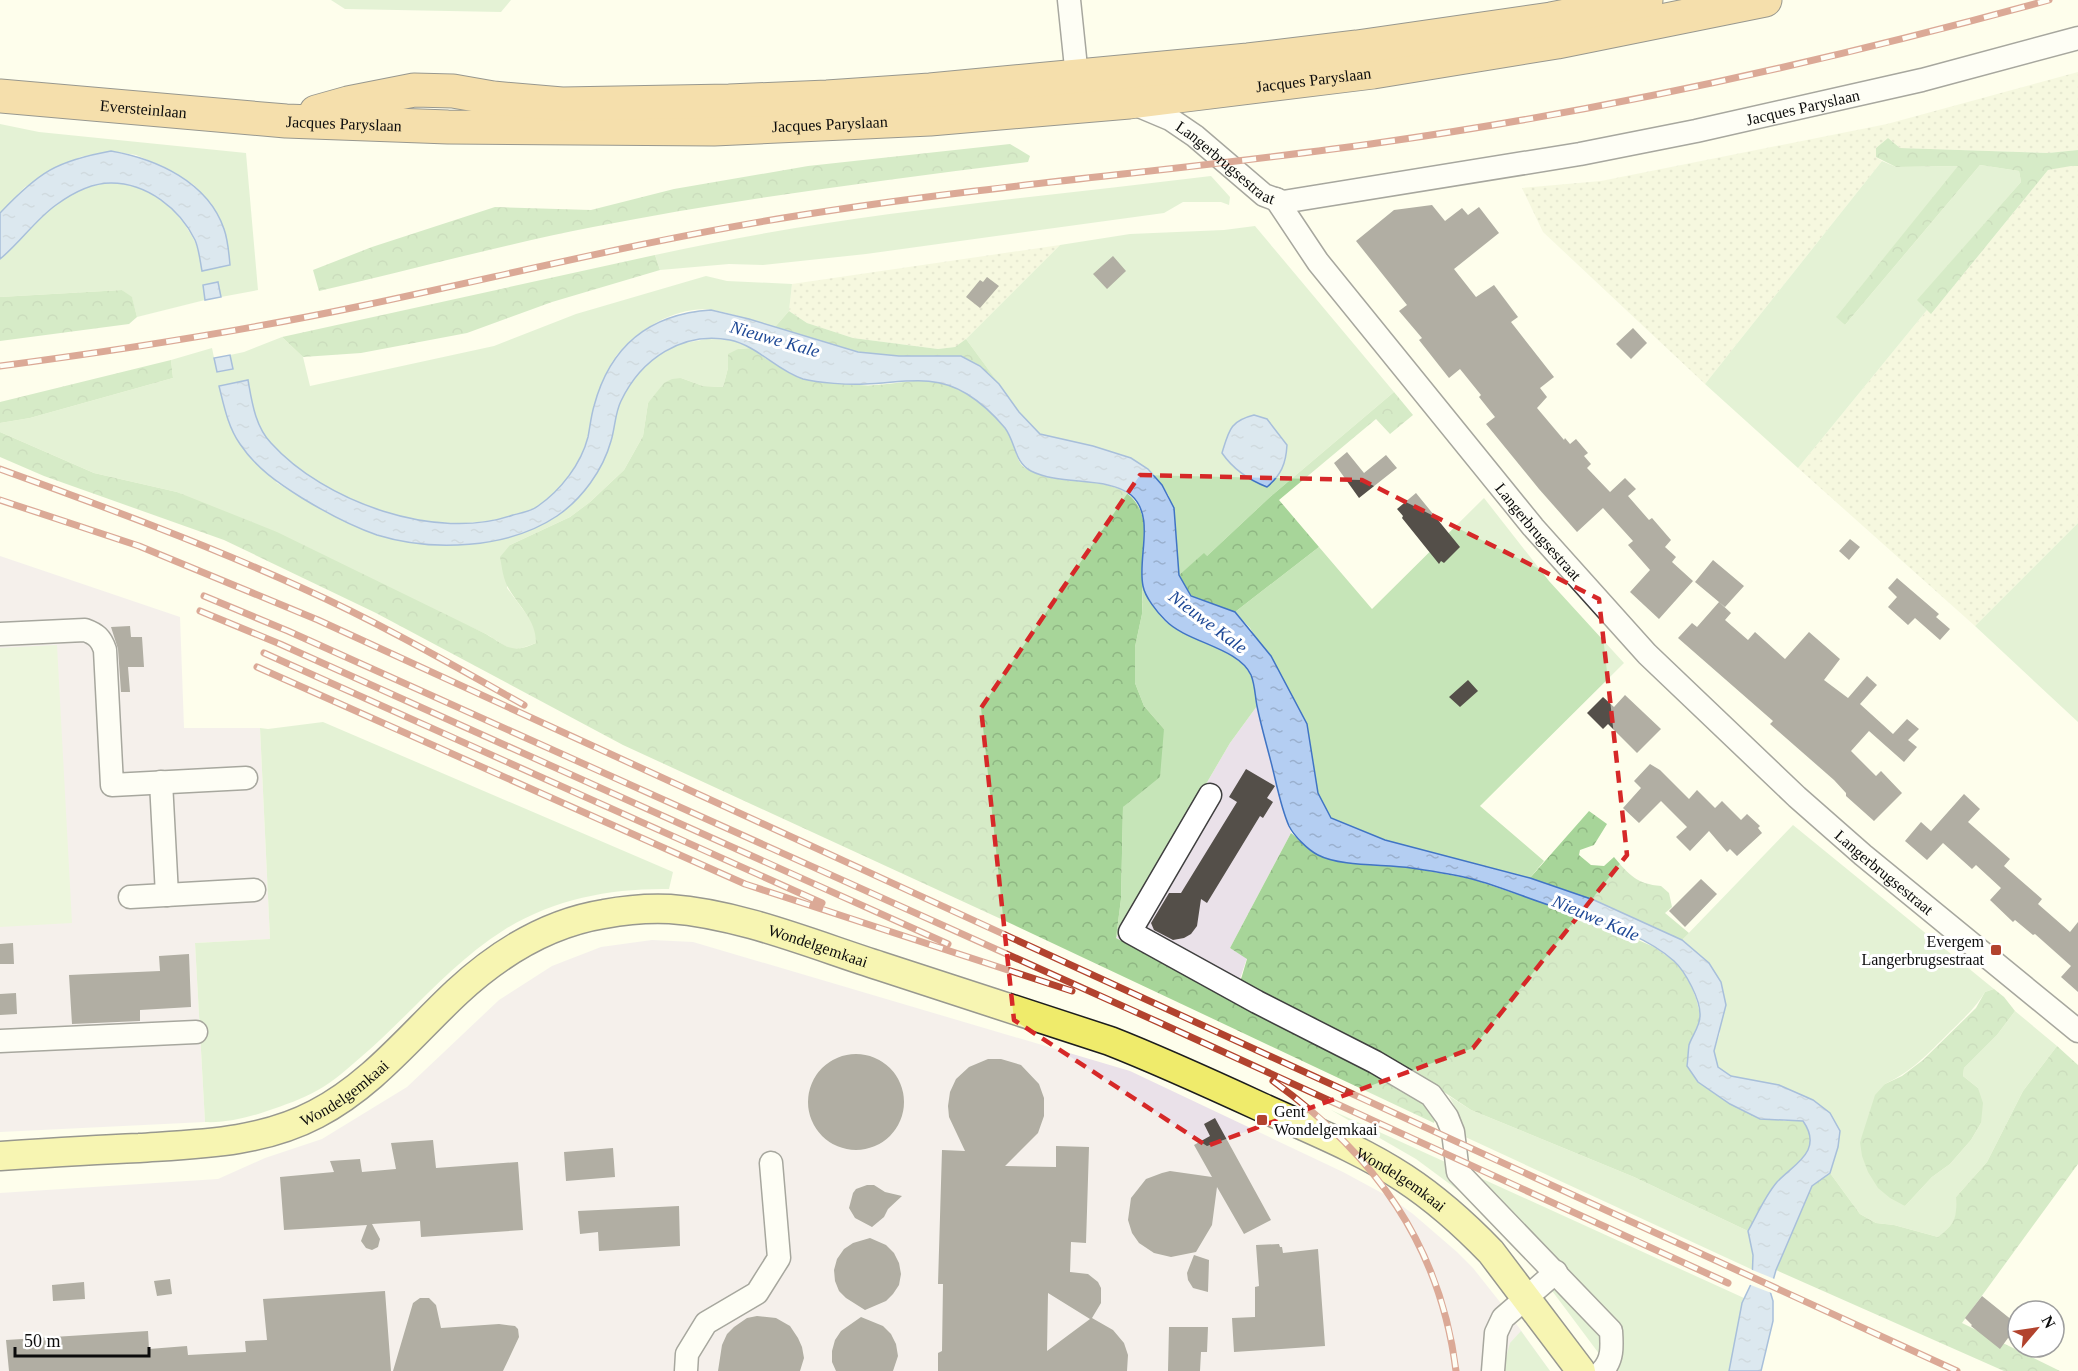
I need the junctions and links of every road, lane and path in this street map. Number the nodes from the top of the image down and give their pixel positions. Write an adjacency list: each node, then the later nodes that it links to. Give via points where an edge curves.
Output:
1 (1070, 0): 5 (street)
2 (1646, 0): 5 (highway, Jacques Paryslaan, via 1551,19 1369,45)
3 (1765, 0): 6 (highway, Jacques Paryslaan, via 1557,42 1374,72)
4 (2078, 38): 11 (street, Jacques Paryslaan, via 1922,80 1696,131 1581,154 1284,202)
5 (1077, 77): 8 (street, Langerbrugsestraat); 9 (highway, Jacques Paryslaan, via 861,95 717,101 562,104 414,90)
6 (1202, 93): 8 (highway, Jacques Paryslaan); 10 (street, via 1186,112 1186,122)
7 (0, 96): 9 (highway, Eversteinlaan)
8 (1129, 102): 9 (highway, Jacques Paryslaan, via 930,119 714,129); 10 (street, Langerbrugsestraat, via 1170,119)
9 (286, 121)
10 (1195, 136): 11 (street, Langerbrugsestraat, via 1264,195)
11 (1276, 199): 19 (street, Langerbrugsestraat, via 1318,262 1518,509 1647,654 1822,819)
12 (0, 634): 14 (street, via 85,630 102,640 111,785)
13 (246, 778): 14 (street)
14 (160, 782): 17 (street)
15 (1210, 795): 24 (street, via 1130,932 1431,1095 1453,1132 1458,1172)
16 (254, 890): 17 (street)
17 (167, 895): 18 (street)
18 (130, 897)
19 (2078, 1031)
20 (196, 1032): 21 (street)
21 (0, 1041)
22 (0, 1156): 25 (main road, Wondelgemkaai, via 210,1144 295,1123 340,1100 369,1078 457,993 508,952 539,934 603,914 668,909 757,926 1110,1041 1163,1062 1318,1133 1404,1178 1474,1235)
23 (771, 1163): 26 (street, via 779,1258 757,1293 706,1323 687,1354)
24 (1556, 1272): 25 (street); 29 (street, via 1611,1331 1613,1351)
25 (1526, 1297): 27 (street, via 1503,1318 1496,1333); 28 (main road, Wondelgemkaai)
26 (686, 1371)
27 (1493, 1371)
28 (1581, 1371)
29 (1602, 1371)

